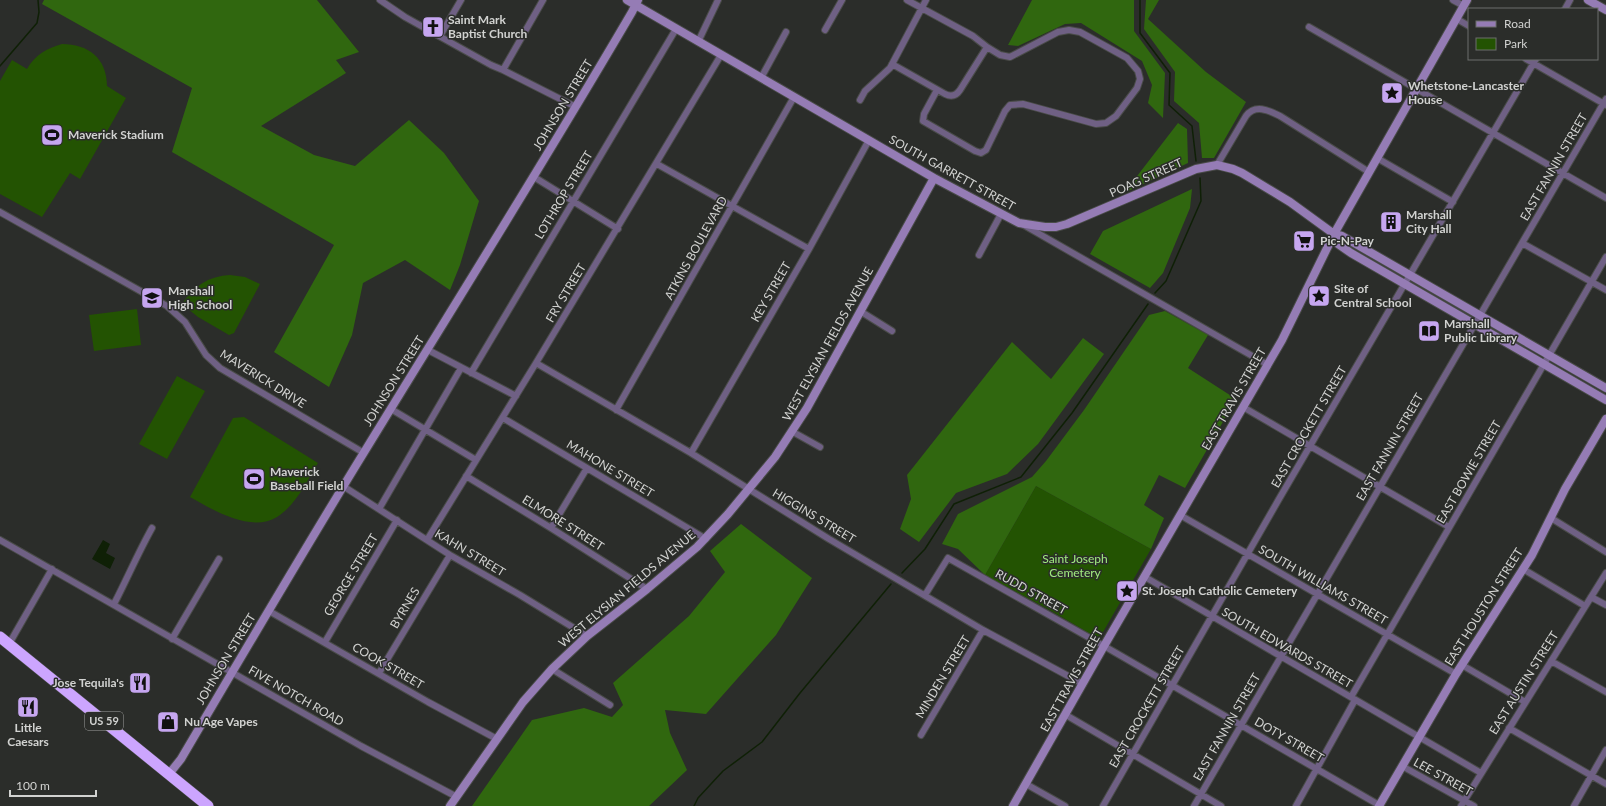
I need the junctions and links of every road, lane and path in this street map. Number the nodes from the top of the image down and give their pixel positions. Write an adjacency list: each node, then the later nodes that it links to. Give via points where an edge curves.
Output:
1 (380, 0): 21 (street)
2 (461, 0): 21 (street)
3 (543, 0): 27 (street)
4 (627, 0): 11 (street, SOUTH GARRETT STREET)
5 (718, 0): 22 (street)
6 (842, 0): 19 (street)
7 (907, 0): 13 (street)
8 (926, 0): 13 (street)
9 (1453, 0): 12 (street)
10 (1588, 0): 14 (street)
11 (636, 3): 18 (street, SOUTH GARRETT STREET); 34 (street, JOHNSON STREET)
12 (1465, 3): 15 (street, EAST TRAVIS STREET)
13 (922, 8): 23 (street, via 973,36); 26 (street)
14 (1606, 10)
15 (1456, 19): 16 (street); 29 (street, EAST TRAVIS STREET)
16 (1468, 25)
17 (1309, 27): 29 (street)
18 (676, 30): 22 (street, SOUTH GARRETT STREET); 45 (street, LOTHROP STREET)
19 (824, 30)
20 (786, 32): 28 (street)
21 (440, 36): 27 (street)
22 (698, 42): 24 (street, SOUTH GARRETT STREET)
23 (987, 47): 30 (street, via 958,93 949,96); 30 (street, via 1000,55 1010,57 1058,32 1076,31 1127,58 1137,68 1140,83 1116,116 1102,124 1023,104 1010,105 986,150 981,152 923,121)
24 (721, 55): 28 (street, SOUTH GARRETT STREET); 38 (street, FRY STREET)
25 (1535, 61): 33 (street); 35 (street, EAST CROCKETT STREET)
26 (892, 64): 30 (street); 32 (street, via 887,72 866,90)
27 (503, 70): 34 (street)
28 (761, 78): 31 (street, SOUTH GARRETT STREET)
29 (1416, 89): 35 (street); 37 (street, EAST TRAVIS STREET)
30 (937, 90)
31 (794, 98): 36 (street, SOUTH GARRETT STREET); 47 (street, ATKINS BOULEVARD)
32 (860, 100)
33 (1605, 103): 41 (street, EAST FANNIN STREET)
34 (576, 107): 42 (street, JOHNSON STREET)
35 (1493, 133): 41 (street); 46 (street, EAST CROCKETT STREET)
36 (869, 140): 43 (street, SOUTH GARRETT STREET); 54 (street, KEY STREET)
37 (1377, 158): 40 (street, EAST TRAVIS STREET); 46 (street)
38 (657, 164): 47 (street); 51 (street, FRY STREET)
39 (1216, 165): 40 (street, via 1246,116 1256,109 1280,116); 50 (street, POAG STREET, via 1196,169 1067,224 1045,227); 52 (street, via 1233,168 1242,173 1290,202)
40 (1369, 172): 52 (street, EAST TRAVIS STREET)
41 (1563, 173): 44 (street); 53 (street, EAST FANNIN STREET)
42 (534, 177): 45 (street); 65 (street, JOHNSON STREET)
43 (934, 178): 49 (street, SOUTH GARRETT STREET); 61 (street, WEST ELYSIAN FIELDS AVENUE)
44 (1606, 198)
45 (573, 202): 51 (street); 71 (street, LOTHROP STREET)
46 (1453, 202): 57 (street, EAST CROCKETT STREET)
47 (732, 207): 54 (street); 77 (street, ATKINS BOULEVARD)
48 (0, 212): 84 (street, MAVERICK DRIVE, via 167,306 185,322 206,355 220,368)
49 (1002, 214): 50 (street, SOUTH GARRETT STREET); 55 (street)
50 (1019, 223): 68 (street, SOUTH GARRETT STREET)
51 (618, 229): 67 (street, FRY STREET)
52 (1334, 234): 57 (street); 59 (street, via 1338,244); 68 (street, EAST TRAVIS STREET)
53 (1522, 243): 58 (street); 62 (street, EAST FANNIN STREET)
54 (809, 249): 85 (street, KEY STREET)
55 (979, 255)
56 (1606, 257): 58 (street, EAST BOWIE STREET)
57 (1411, 275): 59 (street, EAST CROCKETT STREET); 62 (street)
58 (1592, 282): 60 (street); 66 (street, EAST BOWIE STREET)
59 (1405, 284): 63 (street); 82 (street, EAST CROCKETT STREET)
60 (1606, 290)
61 (860, 311): 64 (street); 81 (street, WEST ELYSIAN FIELDS AVENUE)
62 (1480, 316): 63 (street, EAST FANNIN STREET); 66 (street)
63 (1475, 325): 69 (street); 90 (street, EAST FANNIN STREET)
64 (892, 331)
65 (428, 350): 70 (street); 76 (street, JOHNSON STREET)
66 (1549, 356): 69 (street, EAST BOWIE STREET); 72 (street)
67 (536, 363): 73 (street, FRY STREET); 77 (street, HIGGINS STREET)
68 (1268, 365): 75 (street, EAST TRAVIS STREET)
69 (1544, 365): 74 (street); 96 (street, EAST BOWIE STREET)
70 (461, 368): 71 (street); 80 (street)
71 (471, 373): 73 (street)
72 (1606, 388)
73 (516, 396): 78 (street, FRY STREET)
74 (1606, 400)
75 (1243, 407): 82 (street); 93 (street, EAST TRAVIS STREET)
76 (391, 409): 80 (street); 84 (street, JOHNSON STREET)
77 (616, 410): 85 (street, HIGGINS STREET)
78 (503, 418): 86 (street, FRY STREET); 87 (street, MAHONE STREET)
79 (1606, 419): 94 (street, EAST HOUSTON STREET)
80 (425, 429): 86 (street); 92 (street)
81 (793, 432): 83 (street); 91 (street, WEST ELYSIAN FIELDS AVENUE)
82 (1311, 446): 90 (street); 103 (street, EAST CROCKETT STREET)
83 (820, 447)
84 (364, 453): 89 (street, JOHNSON STREET)
85 (691, 454): 91 (street, HIGGINS STREET)
86 (476, 460): 88 (street, FRY STREET)
87 (587, 468): 98 (street); 99 (street, MAHONE STREET)
88 (466, 476): 98 (street, ELMORE STREET); 101 (street, FRY STREET)
89 (343, 486): 92 (street, KAHN STREET); 117 (street, JOHNSON STREET)
90 (1380, 487): 96 (street); 111 (street, EAST FANNIN STREET)
91 (750, 490): 99 (street, WEST ELYSIAN FIELDS AVENUE); 112 (street, HIGGINS STREET)
92 (379, 509): 95 (street, KAHN STREET)
93 (1180, 515): 103 (street, SOUTH WILLIAMS STREET); 109 (street, EAST TRAVIS STREET)
94 (1551, 518): 102 (street); 107 (street, EAST HOUSTON STREET)
95 (397, 520): 101 (street, KAHN STREET); 124 (street, GEORGE STREET)
96 (1449, 527): 120 (street, EAST BOWIE STREET)
97 (152, 528): 114 (street)
98 (551, 528): 110 (street, ELMORE STREET)
99 (706, 539): 110 (street, WEST ELYSIAN FIELDS AVENUE)
100 (0, 540): 106 (street, FIVE NOTCH ROAD)
101 (427, 540): 104 (street, KAHN STREET)
102 (1606, 552)
103 (1248, 554): 111 (street, SOUTH WILLIAMS STREET); 118 (street, EAST CROCKETT STREET)
104 (450, 555): 121 (street, KAHN STREET); 132 (street, BYRNES)
105 (219, 559): 123 (street)
106 (52, 569): 114 (street, FIVE NOTCH ROAD); 125 (street)
107 (1523, 569): 115 (street); 129 (street, EAST HOUSTON STREET)
108 (1606, 573): 113 (street, EAST AUSTIN STREET)
109 (1144, 577): 118 (street, SOUTH EDWARDS STREET); 126 (street, EAST TRAVIS STREET)
110 (647, 590): 121 (street, WEST ELYSIAN FIELDS AVENUE)
111 (1316, 594): 120 (street, SOUTH WILLIAMS STREET); 127 (street, EAST FANNIN STREET)
112 (925, 595): 119 (street, HIGGINS STREET); 126 (street, RUDD STREET, via 948,558)
113 (1591, 597): 115 (street, EAST AUSTIN STREET); 116 (street)
114 (114, 604): 123 (street, FIVE NOTCH ROAD)
115 (1585, 606): 128 (street, EAST AUSTIN STREET)
116 (1606, 606)
117 (269, 611): 124 (street, COOK STREET); 131 (street, JOHNSON STREET)
118 (1212, 617): 127 (street, SOUTH EDWARDS STREET); 135 (street, EAST CROCKETT STREET)
119 (983, 630): 134 (street, HIGGINS STREET); 143 (street, MINDEN STREET)
120 (1387, 634): 133 (street, SOUTH WILLIAMS STREET); 137 (street, EAST BOWIE STREET)
121 (587, 636): 130 (street, WEST ELYSIAN FIELDS AVENUE)
122 (0, 637): 125 (highway, US 59)
123 (172, 639): 131 (street, FIVE NOTCH ROAD)
124 (325, 642): 132 (street, COOK STREET)
125 (9, 644): 151 (highway, US 59)
126 (1104, 646): 134 (street, EAST TRAVIS STREET); 135 (street, DOTY STREET)
127 (1280, 656): 137 (street, SOUTH EDWARDS STREET); 141 (street, EAST FANNIN STREET)
128 (1551, 661): 136 (street); 138 (street, EAST AUSTIN STREET)
129 (1462, 665): 133 (street, EAST HOUSTON STREET); 138 (street)
130 (552, 669): 139 (street); 145 (street, WEST ELYSIAN FIELDS AVENUE, via 523,702)
131 (232, 672): 151 (street, JOHNSON STREET, via 181,759); 156 (street, FIVE NOTCH ROAD, via 361,746)
132 (379, 673): 145 (street, COOK STREET)
133 (1456, 674): 144 (street, EAST HOUSTON STREET)
134 (1083, 684): 140 (street, EAST TRAVIS STREET)
135 (1172, 686): 141 (street, DOTY STREET); 147 (street, EAST CROCKETT STREET)
136 (1606, 692)
137 (1353, 699): 144 (street, SOUTH EDWARDS STREET); 149 (street, EAST BOWIE STREET)
138 (1525, 702): 142 (street, EAST AUSTIN STREET)
139 (610, 705)
140 (1066, 715): 147 (street); 153 (street, EAST TRAVIS STREET)
141 (1241, 725): 149 (street, DOTY STREET); 155 (street, EAST FANNIN STREET)
142 (1509, 728): 150 (street, EAST AUSTIN STREET); 152 (street)
143 (921, 734)
144 (1419, 737): 148 (street, EAST HOUSTON STREET); 150 (street, SOUTH EDWARDS STREET)
145 (496, 739): 156 (street, WEST ELYSIAN FIELDS AVENUE)
146 (1606, 750): 152 (street)
147 (1133, 754): 155 (street); 162 (street, EAST CROCKETT STREET)
148 (1402, 766): 157 (street, LEE STREET); 166 (street, EAST HOUSTON STREET)
149 (1317, 769): 165 (street, EAST BOWIE STREET); 166 (street, DOTY STREET)
150 (1481, 773): 157 (street, EAST AUSTIN STREET)
151 (169, 774): 158 (highway, US 59)
152 (1591, 776): 154 (street); 168 (street)
153 (1026, 784): 160 (street, EAST TRAVIS STREET); 161 (street)
154 (1606, 784)
155 (1201, 794): 163 (street, EAST FANNIN STREET); 164 (street)
156 (457, 797): 159 (street, WEST ELYSIAN FIELDS AVENUE)
157 (1462, 804): 167 (street, LEE STREET)
158 (208, 806)
159 (450, 806)
160 (1013, 806)
161 (1064, 806)
162 (1103, 806)
163 (1194, 806)
164 (1221, 806)
165 (1296, 806)
166 (1379, 806)
167 (1474, 806)
168 (1574, 806)

